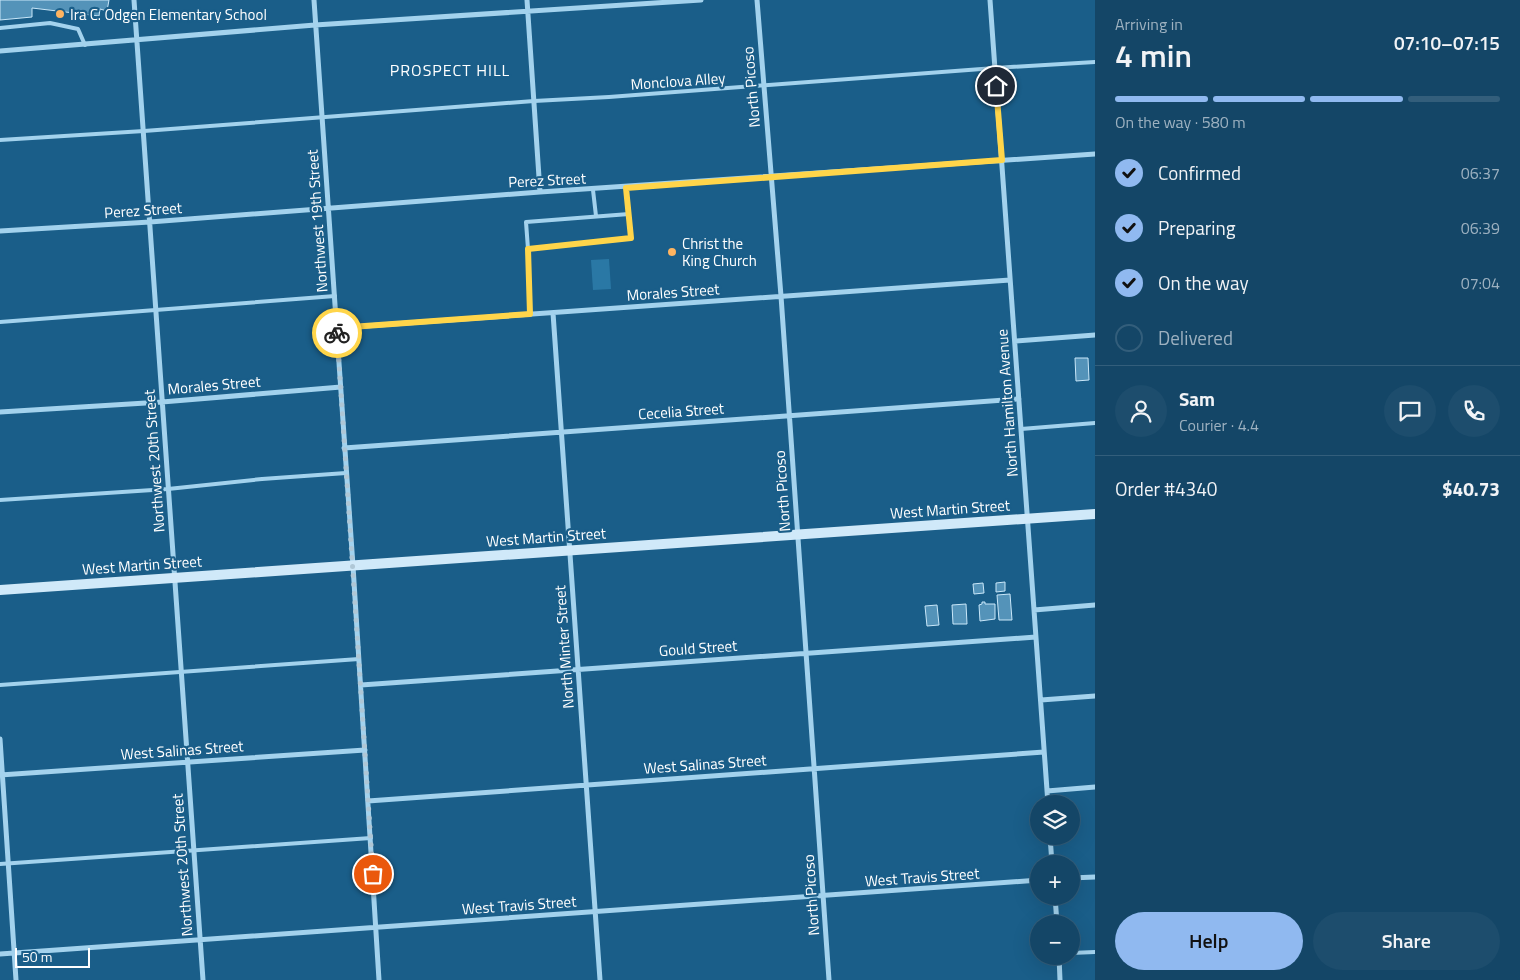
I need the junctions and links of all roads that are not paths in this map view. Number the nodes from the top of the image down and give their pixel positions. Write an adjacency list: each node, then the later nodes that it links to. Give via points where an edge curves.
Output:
1 (134, 0): 10 (street, Northwest 20th Street)
2 (314, 0): 8 (street, Northwest 19th Street)
3 (527, 0): 7 (street)
4 (701, 0): 7 (street)
5 (757, 0): 15 (street, North Picoso)
6 (990, 0): 14 (street, North Hamilton Avenue)
7 (528, 12): 8 (street); 16 (street)
8 (316, 25): 10 (street); 17 (street, Northwest 19th Street)
9 (0, 28): 11 (lane, via 50,23 78,29)
10 (136, 39): 11 (street); 18 (street, Northwest 20th Street)
11 (85, 45): 12 (street)
12 (0, 51)
13 (1095, 62): 14 (lane, Monclova Alley)
14 (995, 68): 15 (lane, Monclova Alley); 21 (street, North Hamilton Avenue)
15 (763, 86): 16 (lane, Monclova Alley); 22 (street, North Picoso)
16 (534, 101): 17 (lane, Monclova Alley); 25 (street)
17 (322, 116): 18 (lane, Monclova Alley); 26 (street, Northwest 19th Street)
18 (144, 132): 19 (lane, Monclova Alley); 29 (street, Northwest 20th Street)
19 (0, 140)
20 (1095, 154): 21 (street, Perez Street)
21 (1002, 160): 22 (street, Perez Street); 32 (street, North Hamilton Avenue)
22 (771, 177): 23 (street, Perez Street); 34 (street, North Picoso)
23 (626, 188): 24 (street, Perez Street); 27 (lane)
24 (593, 190): 25 (street, Perez Street); 28 (lane)
25 (540, 192): 26 (street, Perez Street)
26 (327, 208): 29 (street, Perez Street); 33 (street, Northwest 19th Street)
27 (629, 214): 28 (lane); 31 (lane, via 631,238)
28 (596, 216): 31 (lane, via 526,222)
29 (150, 222): 30 (street, Perez Street); 35 (street, Northwest 20th Street)
30 (0, 231)
31 (528, 249): 37 (lane)
32 (1010, 280): 34 (street, Morales Street); 41 (street, North Hamilton Avenue)
33 (335, 296): 35 (lane); 39 (street, Northwest 19th Street)
34 (780, 296): 36 (street, Morales Street); 46 (street, North Picoso)
35 (156, 311): 38 (lane); 44 (street, Northwest 20th Street)
36 (553, 313): 37 (street, Morales Street); 49 (street, North Minter Street)
37 (530, 314): 39 (street, Morales Street)
38 (0, 322)
39 (337, 328): 42 (street, Northwest 19th Street)
40 (1095, 335): 41 (street)
41 (1015, 341): 43 (street, North Hamilton Avenue)
42 (341, 387): 44 (street, Morales Street); 50 (street, Northwest 19th Street)
43 (1019, 399): 46 (street, Cecelia Street); 48 (street, North Hamilton Avenue)
44 (162, 402): 45 (street, Morales Street); 52 (street, Northwest 20th Street)
45 (0, 412)
46 (789, 416): 49 (street, Cecelia Street); 56 (street, North Picoso)
47 (1095, 423): 48 (lane)
48 (1021, 428): 55 (street, North Hamilton Avenue)
49 (562, 432): 50 (street, Cecelia Street); 57 (street, North Minter Street)
50 (344, 448): 51 (street, Northwest 19th Street)
51 (346, 473): 52 (lane); 58 (street, Northwest 19th Street)
52 (168, 489): 53 (lane); 59 (street, Northwest 20th Street)
53 (0, 500)
54 (1095, 514): 55 (main road, West Martin Street)
55 (1028, 518): 56 (main road, West Martin Street); 62 (street, North Hamilton Avenue)
56 (798, 535): 57 (main road, West Martin Street); 64 (street, North Picoso)
57 (570, 551): 58 (main road, West Martin Street); 66 (street, North Minter Street)
58 (353, 566): 59 (main road, West Martin Street); 65 (street, Northwest 19th Street)
59 (175, 578): 60 (main road, West Martin Street); 67 (street, Northwest 20th Street)
60 (0, 590)
61 (1095, 606): 62 (street)
62 (1034, 610): 63 (street, North Hamilton Avenue)
63 (1036, 636): 64 (street, Gould Street); 71 (street, North Hamilton Avenue)
64 (806, 653): 66 (street, Gould Street); 76 (street, North Picoso)
65 (359, 659): 67 (lane); 69 (street, Northwest 19th Street)
66 (579, 670): 69 (street, Gould Street); 78 (street, North Minter Street)
67 (181, 673): 68 (lane); 75 (street, Northwest 20th Street)
68 (0, 685)
69 (361, 685): 73 (street, Northwest 19th Street)
70 (1095, 696): 71 (street)
71 (1040, 700): 74 (street, North Hamilton Avenue)
72 (0, 739): 77 (street)
73 (365, 750): 75 (street, West Salinas Street); 82 (street, Northwest 19th Street)
74 (1044, 752): 76 (street, West Salinas Street); 80 (street, North Hamilton Avenue)
75 (187, 762): 77 (street, West Salinas Street); 84 (street, Northwest 20th Street)
76 (814, 769): 78 (street, West Salinas Street); 90 (street, North Picoso)
77 (1, 774): 86 (street)
78 (587, 786): 82 (street, West Salinas Street); 91 (street, North Minter Street)
79 (1095, 787): 80 (street)
80 (1047, 791): 81 (street, North Hamilton Avenue)
81 (1047, 795)
82 (368, 801): 83 (street, Northwest 19th Street)
83 (371, 838): 84 (lane); 92 (street, Northwest 19th Street)
84 (193, 852): 86 (lane); 93 (street, Northwest 20th Street)
85 (0, 864): 86 (lane)
86 (9, 864): 95 (street)
87 (1095, 877): 88 (street)
88 (1080, 878)
89 (1030, 881): 90 (street, West Travis Street)
90 (824, 897): 91 (street, West Travis Street); 103 (street, North Picoso)
91 (596, 913): 92 (street, West Travis Street); 102 (street, North Minter Street)
92 (376, 928): 93 (street, West Travis Street); 101 (street, Northwest 19th Street)
93 (200, 940): 95 (street, West Travis Street); 100 (street, Northwest 20th Street)
94 (1095, 952): 96 (lane)
95 (14, 953): 97 (street, West Travis Street); 99 (street)
96 (1080, 953)
97 (0, 954)
98 (1059, 965): 104 (street)
99 (16, 980)
100 (203, 980)
101 (379, 980)
102 (600, 980)
103 (829, 980)
104 (1060, 980)

